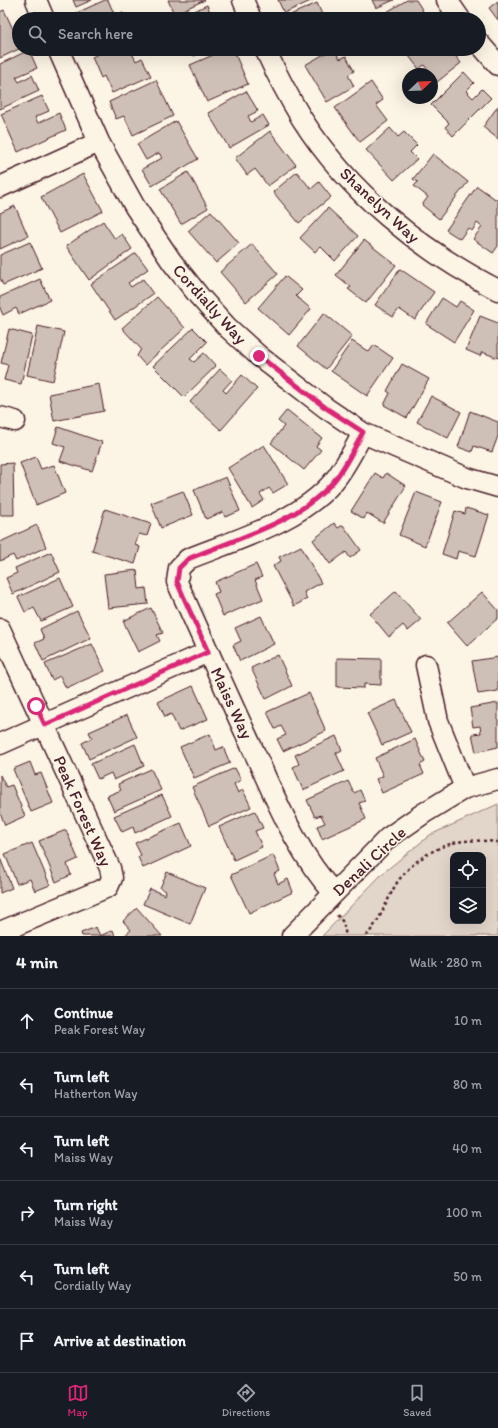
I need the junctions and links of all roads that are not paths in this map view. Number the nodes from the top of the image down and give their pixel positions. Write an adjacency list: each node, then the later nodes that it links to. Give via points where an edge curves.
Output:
1 (36, 0): 4 (street)
2 (243, 0): 5 (street)
3 (447, 0): 6 (street)
4 (41, 12)
5 (249, 12)
6 (455, 12)
7 (486, 51): 10 (street)
8 (61, 56): 11 (street, Cordially Way)
9 (268, 56): 13 (street, Shanelyn Way, via 302,120 355,186 431,252)
10 (498, 64)
11 (99, 142): 12 (street); 14 (street, Cordially Way, via 152,235 199,296 227,327 259,356 326,408)
12 (0, 187)
13 (498, 290)
14 (363, 432): 15 (street, Cordially Way, via 467,478); 17 (street, Maiss Way, via 334,482 314,502 289,518 188,559 179,568 177,582)
15 (498, 487)
16 (0, 629): 19 (street, Peak Forest Way)
17 (208, 652): 19 (street); 23 (street, Maiss Way, via 305,855)
18 (426, 665): 22 (street, via 438,721)
19 (45, 725): 20 (street); 24 (street, Peak Forest Way, via 110,868 112,878 108,887)
20 (0, 744)
21 (498, 779): 22 (street, Denali Circle)
22 (465, 788): 23 (street, Denali Circle, via 388,838)
23 (334, 893): 25 (street, Denali Circle)
24 (0, 932)
25 (292, 936)

